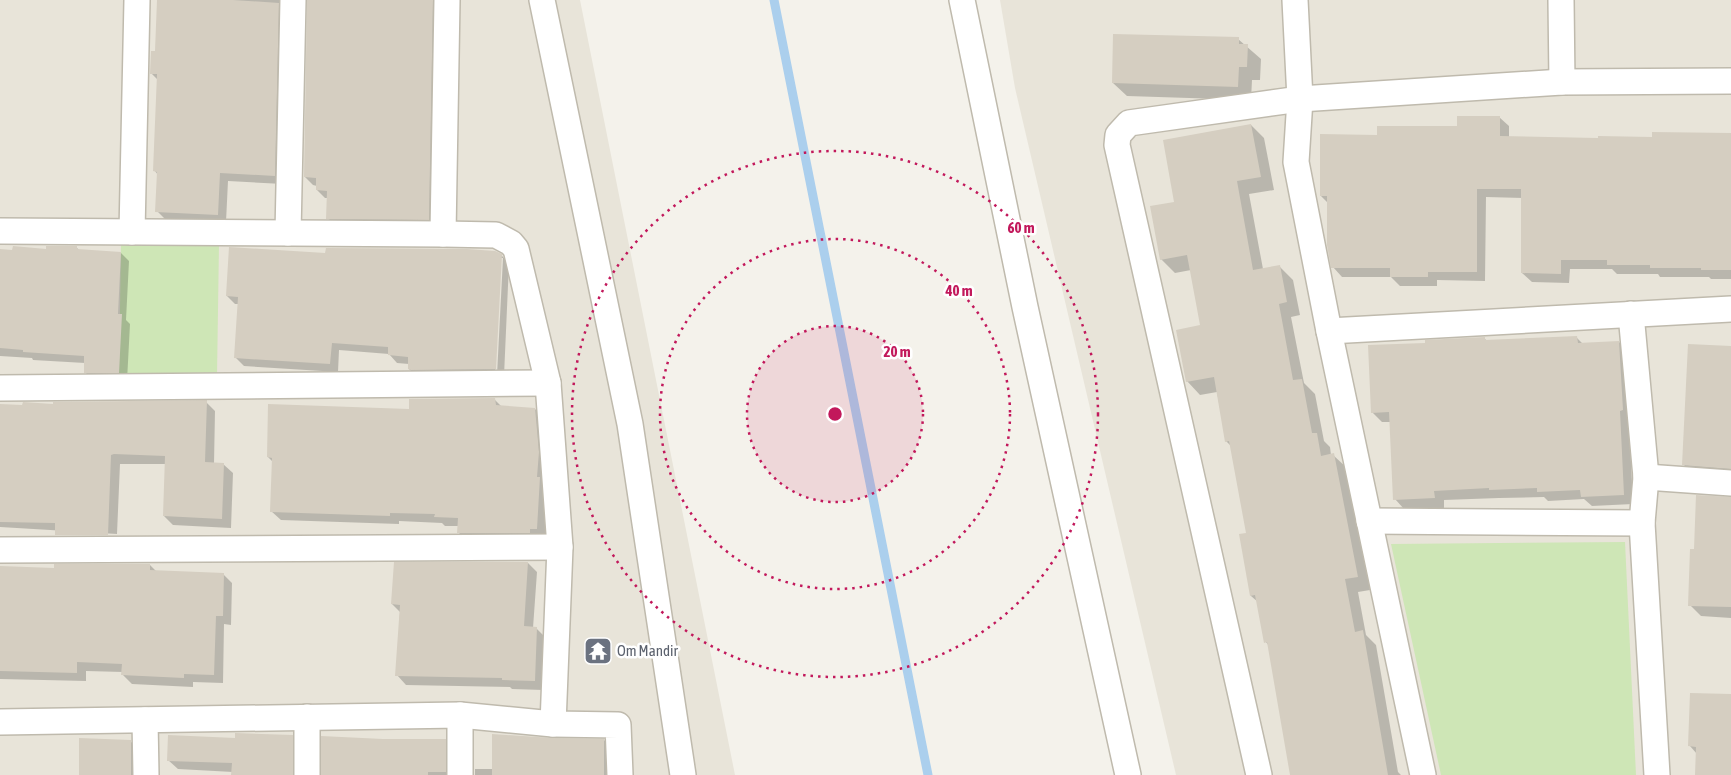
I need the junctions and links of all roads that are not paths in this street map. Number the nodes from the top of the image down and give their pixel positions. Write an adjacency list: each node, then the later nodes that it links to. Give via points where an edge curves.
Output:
1 (137, 0): 12 (street)
2 (293, 0): 13 (street)
3 (447, 0): 14 (street)
4 (542, 0): 35 (street, via 630,424)
5 (962, 0): 36 (street, via 1025,307)
6 (1295, 0): 10 (street)
7 (1561, 0): 9 (street)
8 (1731, 81): 9 (street)
9 (1562, 82): 10 (street)
10 (1300, 100): 17 (street, via 1296,162); 37 (street, via 1129,123 1118,135 1117,145)
11 (0, 231): 12 (street)
12 (132, 232): 13 (street)
13 (288, 233): 14 (street)
14 (443, 234): 18 (street, via 496,235 516,249)
15 (1731, 309): 16 (street)
16 (1631, 314): 17 (street); 20 (street)
17 (1328, 331): 22 (street)
18 (548, 383): 19 (street); 24 (street)
19 (0, 388)
20 (1646, 477): 21 (street); 23 (street)
21 (1731, 483)
22 (1369, 521): 23 (street); 38 (street)
23 (1642, 523): 39 (street)
24 (560, 547): 25 (street); 30 (street)
25 (0, 550)
26 (460, 715): 27 (street); 30 (street); 33 (street)
27 (308, 717): 28 (street); 32 (street)
28 (145, 720): 29 (street); 31 (street)
29 (0, 722)
30 (553, 724): 34 (street, via 618,725)
31 (146, 775)
32 (307, 775)
33 (460, 775)
34 (620, 775)
35 (683, 775)
36 (1128, 775)
37 (1259, 775)
38 (1423, 775)
39 (1657, 775)

